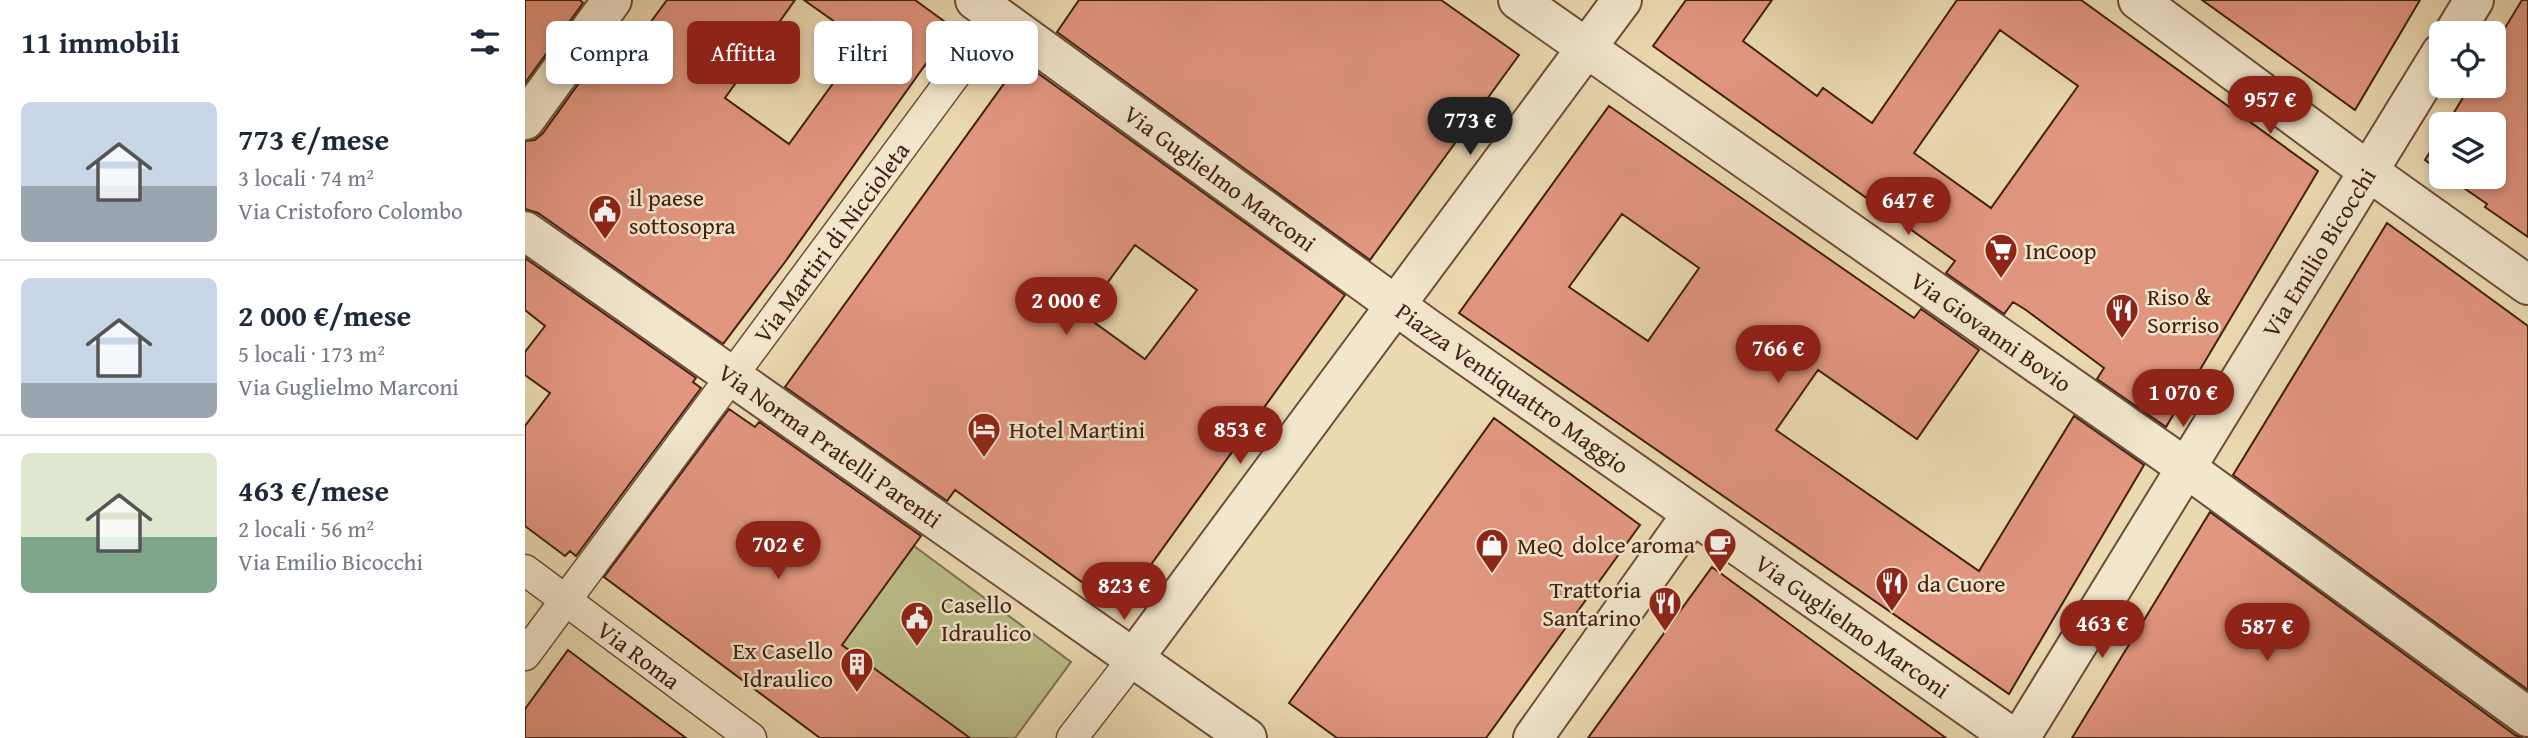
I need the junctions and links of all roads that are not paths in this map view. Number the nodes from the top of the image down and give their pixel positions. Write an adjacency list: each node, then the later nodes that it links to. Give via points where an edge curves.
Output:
1 (613, 0): 10 (street)
2 (1518, 0): 8 (street, Via Giovanni Bovio)
3 (1622, 0): 8 (street)
4 (2138, 0): 11 (street)
5 (2474, 0): 7 (street)
6 (987, 8): 14 (street, Via Guglielmo Marconi); 15 (street, Via Martiri di Niccioleta)
7 (2461, 21)
8 (1588, 47): 14 (street); 16 (street, Via Giovanni Bovio)
9 (2429, 73): 11 (street, Via Emilio Bicocchi)
10 (525, 120)
11 (2368, 171): 13 (street); 16 (street, Via Emilio Bicocchi)
12 (525, 231): 15 (street, Via Norma Pratelli Parenti)
13 (2528, 285)
14 (1396, 306): 17 (street, Piazza Ventiquattro Maggio); 21 (street, Piazza Ventiquattro Maggio)
15 (732, 377): 19 (street, Via Martiri di Niccioleta); 21 (street, Via Norma Pratelli Parenti)
16 (2185, 467): 22 (street, Via Giovanni Bovio); 28 (street, Via Emilio Bicocchi)
17 (1692, 514): 26 (street); 27 (street, Via Guglielmo Marconi)
18 (525, 570): 19 (street, Via Roma)
19 (565, 601): 20 (street, Via Martiri di Niccioleta); 23 (street, Via Roma)
20 (525, 654)
21 (1133, 659): 24 (street); 25 (street)
22 (2528, 717)
23 (751, 738)
24 (1072, 738)
25 (1247, 738)
26 (1533, 738)
27 (2013, 738)
28 (2021, 738)

